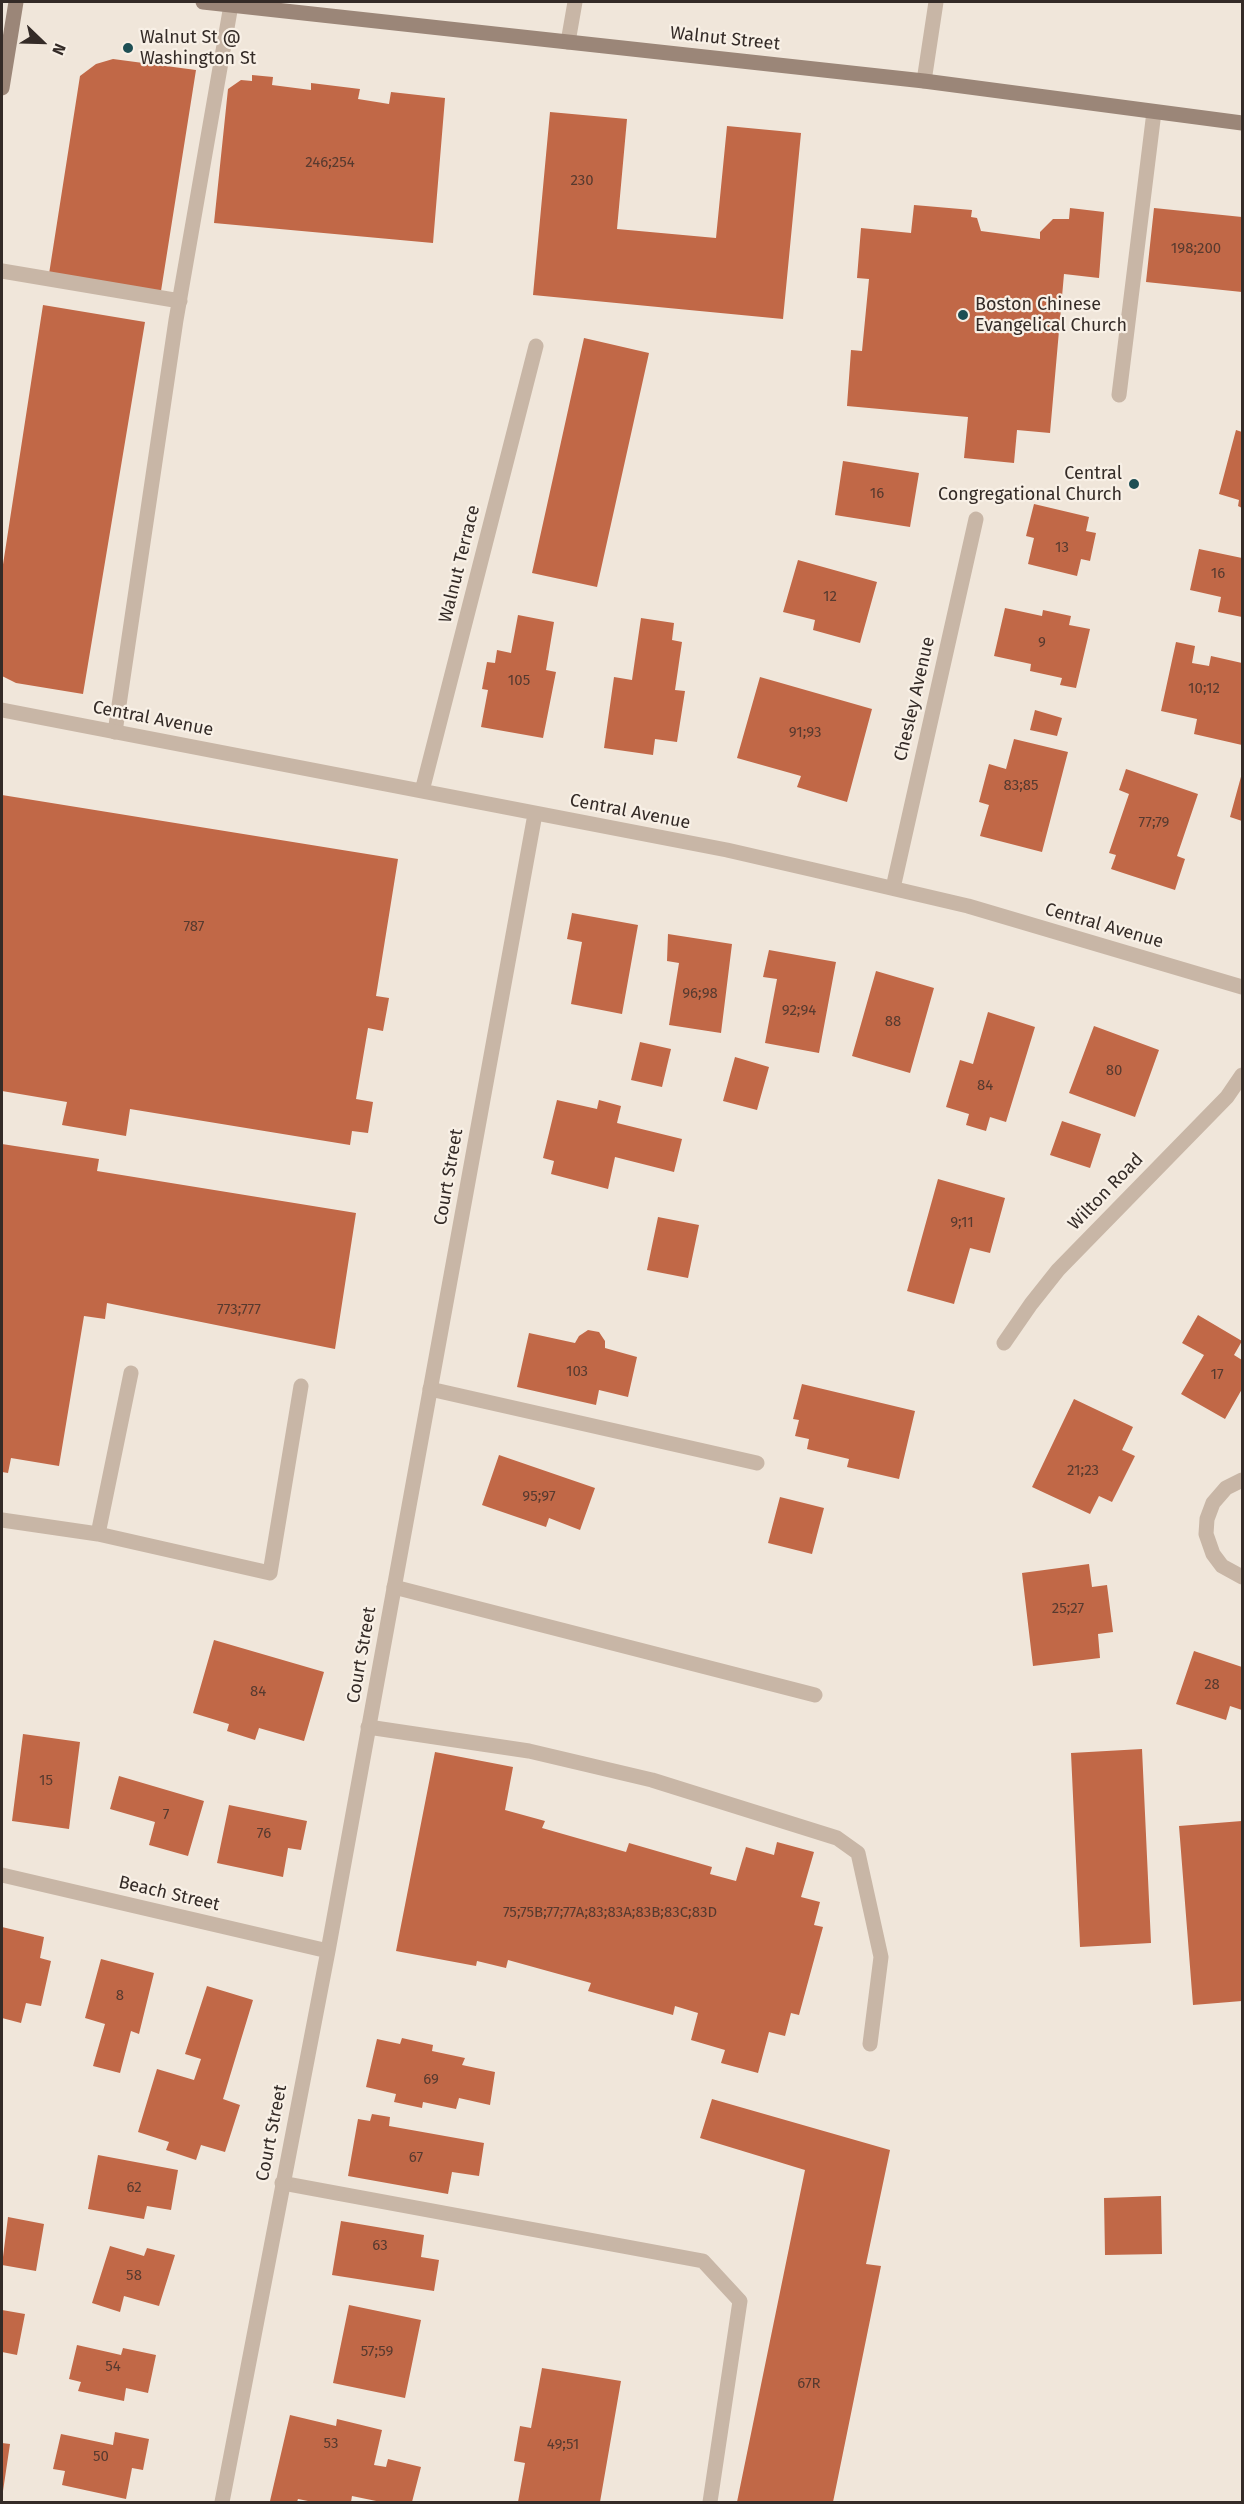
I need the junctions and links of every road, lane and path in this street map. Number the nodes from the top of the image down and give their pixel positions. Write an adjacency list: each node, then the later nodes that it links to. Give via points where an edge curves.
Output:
1 (16, 2): 8 (main road)
2 (203, 2): 5 (main road, Walnut Street)
3 (575, 2): 6 (street)
4 (936, 2): 7 (street)
5 (231, 4): 6 (main road, Walnut Street); 12 (street)
6 (568, 42): 7 (main road, Walnut Street)
7 (924, 81): 9 (main road, Walnut Street)
8 (2, 88)
9 (1154, 112): 10 (main road, Walnut Street); 14 (street)
10 (1242, 123)
11 (2, 271): 12 (street)
12 (180, 301): 17 (street)
13 (536, 346): 18 (street, Walnut Terrace)
14 (1119, 395)
15 (976, 519): 20 (street, Chesley Avenue)
16 (2, 710): 17 (street, Central Avenue)
17 (115, 732): 18 (street, Central Avenue)
18 (422, 791): 19 (street, Central Avenue)
19 (534, 814): 20 (street, Central Avenue, via 727,850); 26 (street, Court Street)
20 (893, 888): 21 (street, Central Avenue, via 968,906)
21 (1242, 987)
22 (1242, 1075): 23 (street, Wilton Road, via 1227,1097 1058,1270)
23 (1004, 1343)
24 (131, 1373): 30 (street)
25 (301, 1386): 30 (street, via 270,1573)
26 (430, 1389): 27 (street); 32 (street, Court Street)
27 (757, 1463)
28 (1242, 1480): 31 (street, via 1226,1488 1213,1503 1206,1534 1222,1566)
29 (2, 1520): 30 (street)
30 (98, 1534)
31 (1242, 1577)
32 (394, 1587): 33 (street); 34 (street, Court Street)
33 (815, 1695)
34 (368, 1727): 36 (street, Court Street); 37 (street, via 530,1751 652,1780 837,1838 858,1853 880,1957)
35 (2, 1875): 36 (street, Beach Street)
36 (328, 1951): 38 (street, Court Street)
37 (870, 2044)
38 (282, 2183): 39 (street, Court Street); 40 (street, via 703,2261 740,2301)
39 (222, 2502)
40 (710, 2502)

